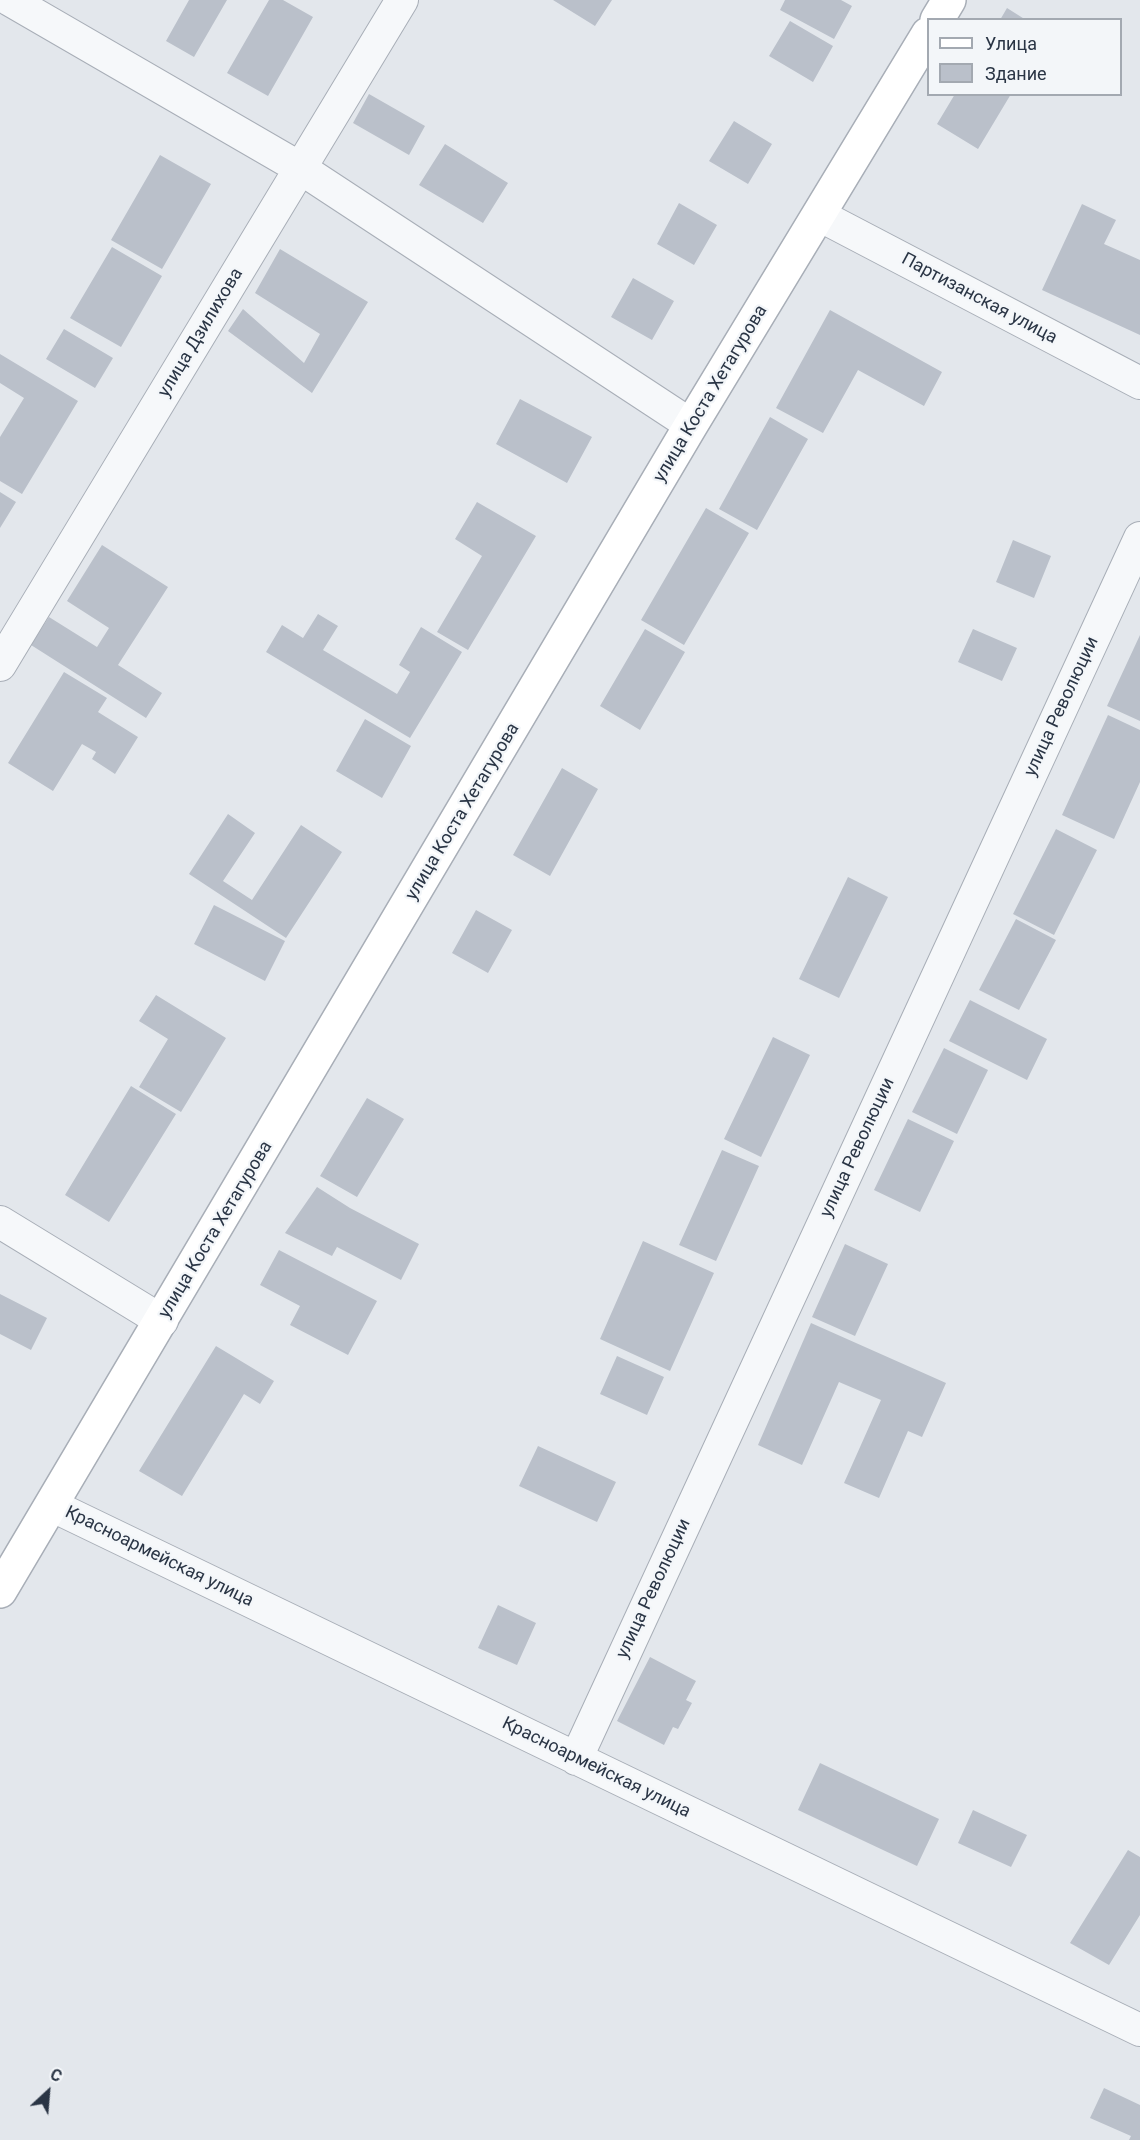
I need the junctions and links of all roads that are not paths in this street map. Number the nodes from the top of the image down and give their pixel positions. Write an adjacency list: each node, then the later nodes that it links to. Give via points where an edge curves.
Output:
1 (10, 0): 6 (street)
2 (402, 0): 6 (street, улица Дзилихова)
3 (949, 0): 4 (main road)
4 (938, 18)
5 (927, 36): 7 (main road, улица Коста Хетагурова)
6 (300, 168): 9 (street); 11 (street, улица Дзилихова)
7 (819, 215): 8 (street, Партизанская улица); 9 (main road, улица Коста Хетагурова)
8 (1140, 383)
9 (691, 425): 13 (main road, улица Коста Хетагурова)
10 (1140, 538): 16 (street, улица Революции)
11 (0, 665)
12 (0, 1222): 13 (street)
13 (162, 1322): 14 (main road, улица Коста Хетагурова)
14 (52, 1506): 15 (main road, улица Коста Хетагурова); 16 (street, Красноармейская улица)
15 (0, 1592)
16 (576, 1759): 17 (street, Красноармейская улица)
17 (1140, 2030)

